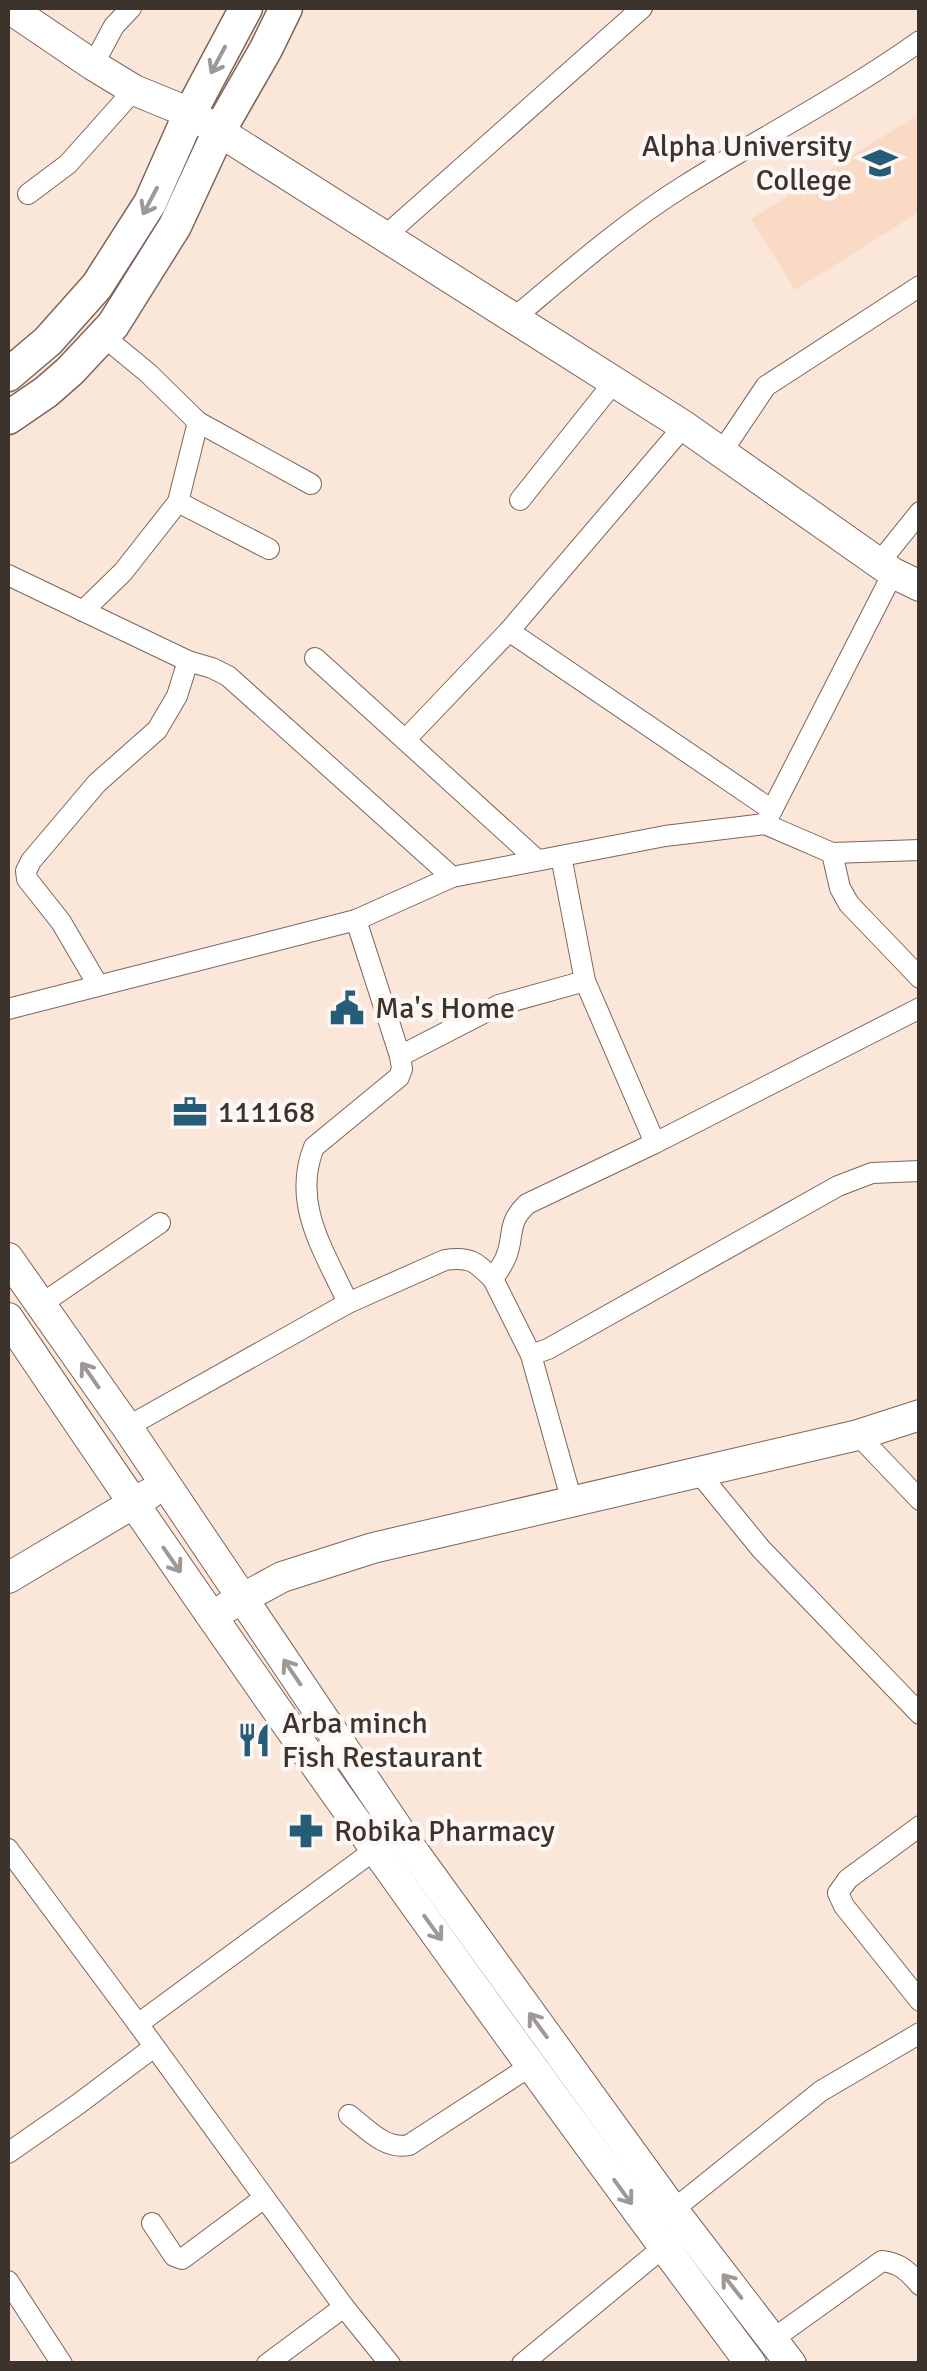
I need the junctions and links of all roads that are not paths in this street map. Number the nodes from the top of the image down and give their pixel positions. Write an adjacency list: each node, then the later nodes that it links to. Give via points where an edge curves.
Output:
1 (9, 8): 9 (main road)
2 (131, 8): 9 (street)
3 (286, 8): 8 (main road)
4 (306, 8): 8 (main road)
5 (642, 8): 14 (street)
6 (244, 10): 11 (main road, one-way to 11)
7 (920, 41): 16 (street, via 633,220)
8 (266, 49): 12 (main road)
9 (93, 65): 10 (main road)
10 (134, 90): 11 (main road); 13 (street, via 68,164)
11 (190, 113): 12 (main road); 18 (main road, one-way to 18, via 150,204 97,286)
12 (219, 131): 14 (main road); 17 (main road, via 176,226)
13 (28, 194)
14 (384, 237): 16 (main road)
15 (920, 286): 23 (street, via 766,386)
16 (514, 318): 19 (main road)
17 (104, 336): 20 (main road); 21 (street)
18 (8, 374)
19 (614, 382): 22 (main road); 25 (street)
20 (8, 418)
21 (198, 422): 24 (street); 26 (street)
22 (684, 426): 23 (main road); 32 (street)
23 (722, 453): 29 (main road)
24 (311, 484)
25 (520, 500)
26 (178, 502): 28 (street); 31 (street)
27 (920, 512): 29 (street)
28 (268, 549)
29 (897, 574): 36 (street)
30 (8, 576): 31 (street)
31 (82, 612): 34 (street)
32 (509, 632): 35 (street); 36 (street)
33 (315, 658): 35 (street)
34 (188, 661): 41 (street, via 228,676); 45 (street, via 178,696 157,730 97,783 26,871)
35 (405, 740): 40 (street)
36 (769, 817): 38 (street); 39 (street)
37 (920, 850): 38 (street)
38 (832, 853): 43 (street, via 849,904)
39 (561, 856): 40 (street); 44 (street)
40 (537, 860): 41 (street)
41 (452, 877): 42 (street)
42 (356, 920): 45 (street); 48 (street)
43 (920, 978)
44 (585, 981): 48 (street, via 499,1005); 49 (street)
45 (98, 985): 47 (street)
46 (920, 1008): 49 (street)
47 (8, 1009)
48 (400, 1056): 54 (street, via 399,1077 314,1147 308,1164 309,1217)
49 (656, 1143): 53 (street, via 527,1204 512,1224 506,1257)
50 (920, 1171): 57 (street, via 872,1173 838,1186)
51 (160, 1223): 55 (street)
52 (8, 1258): 55 (main road)
53 (493, 1279): 54 (street, via 476,1263 445,1260); 57 (street)
54 (348, 1303): 59 (street)
55 (40, 1305): 59 (main road, one-way to 55)
56 (8, 1318): 65 (main road)
57 (531, 1355): 64 (street)
58 (920, 1416): 60 (main road)
59 (127, 1427): 62 (main road)
60 (858, 1435): 61 (main road); 63 (street)
61 (699, 1473): 64 (main road); 69 (street, via 761,1549)
62 (164, 1484): 65 (main road); 67 (main road)
63 (920, 1500)
64 (572, 1502): 67 (main road, via 327,1561)
65 (132, 1504): 66 (main road); 68 (main road, one-way to 68)
66 (8, 1578)
67 (242, 1598): 68 (main road); 82 (main road, one-way to 67)
68 (211, 1616): 72 (main road)
69 (920, 1714)
70 (920, 1826): 73 (street, via 848,1879 838,1894)
71 (8, 1849): 74 (street)
72 (376, 1849): 74 (street); 77 (main road, one-way to 77)
73 (920, 2001)
74 (138, 2024): 76 (street)
75 (920, 2033): 82 (street, via 821,2090)
76 (154, 2047): 79 (street); 80 (street)
77 (532, 2066): 78 (street, via 409,2145 386,2143); 82 (main road, one-way to 82)
78 (350, 2114)
79 (8, 2153)
80 (264, 2198): 81 (street, via 182,2259); 85 (street)
81 (152, 2223)
82 (675, 2229): 86 (main road, one-way to 82); 90 (street); 91 (main road)
83 (8, 2281): 87 (street)
84 (920, 2285): 86 (street, via 897,2263 882,2261)
85 (344, 2307): 88 (street); 89 (street)
86 (782, 2351)
87 (59, 2362)
88 (266, 2364)
89 (390, 2364)
90 (522, 2364)
91 (751, 2364)

